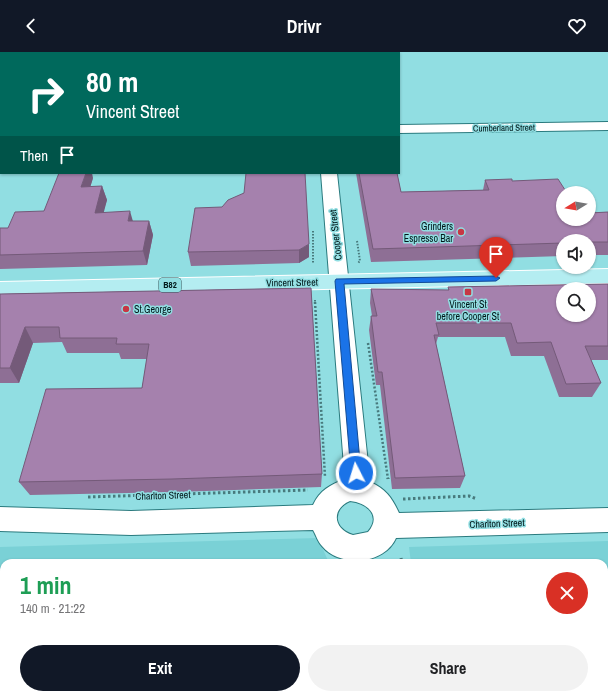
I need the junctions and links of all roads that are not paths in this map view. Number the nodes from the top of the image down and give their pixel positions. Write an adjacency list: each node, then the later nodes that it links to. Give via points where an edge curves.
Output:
1 (608, 126): 2 (street, Cumberland Street)
2 (400, 129)
3 (329, 174): 5 (street, Cooper Street)
4 (608, 276): 5 (main road, Vincent Street / B82)
5 (339, 281): 6 (main road, Vincent Street / B82); 7 (street, Cooper Street)
6 (0, 289)
7 (358, 489): 8 (street, via 341,491 333,495 328,501); 11 (street, via 374,495 380,502 385,509)
8 (323, 517): 9 (street, via 131,523); 12 (street, via 324,525 333,540)
9 (0, 519)
10 (608, 520): 11 (street, Charlton Street)
11 (386, 526): 12 (street, via 377,542)
12 (358, 556)

